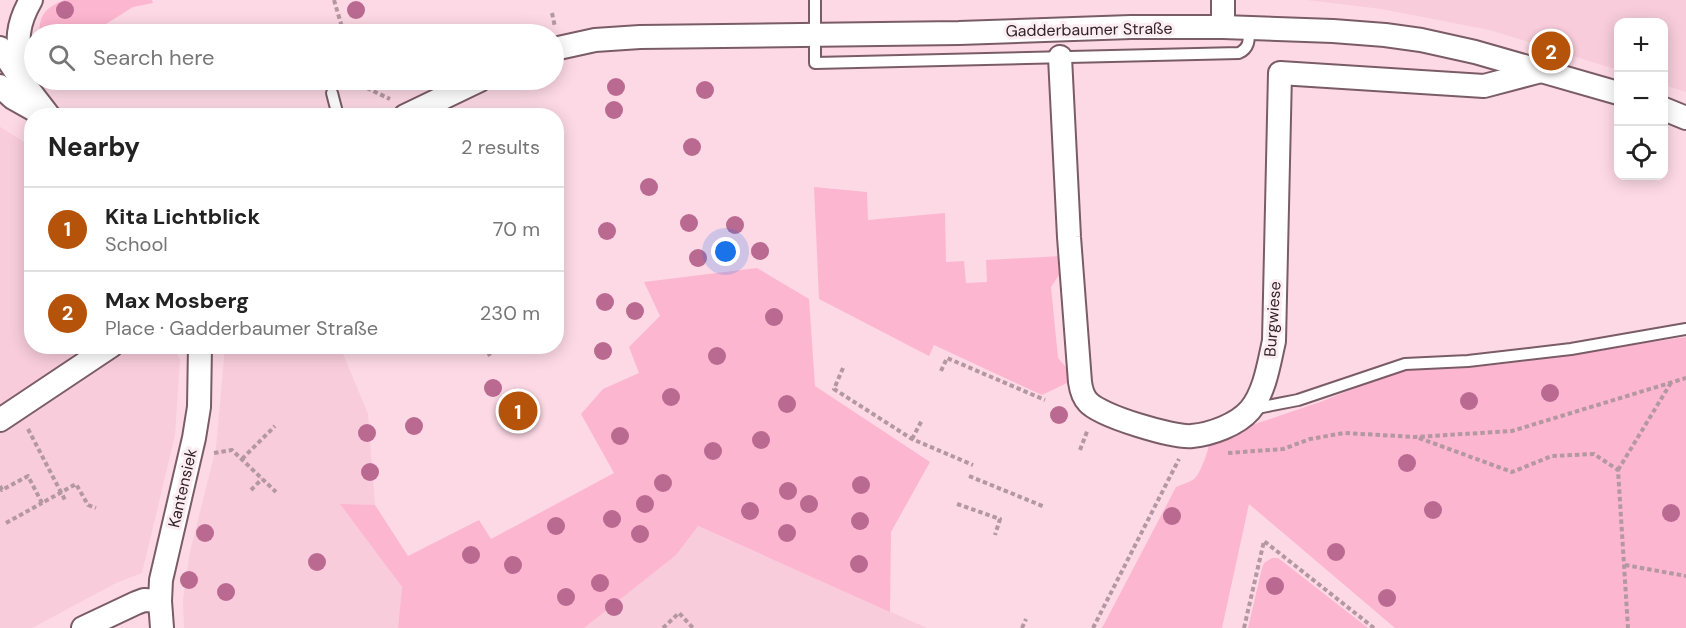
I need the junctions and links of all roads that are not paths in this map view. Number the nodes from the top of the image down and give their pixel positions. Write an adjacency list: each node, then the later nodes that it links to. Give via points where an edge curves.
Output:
1 (31, 0): 11 (street, via 22,15)
2 (815, 0): 6 (lane)
3 (1223, 0): 4 (street)
4 (1223, 27): 5 (street, Gadderbaumer Straße); 6 (street, Gadderbaumer Straße)
5 (1249, 28): 9 (lane, via 1248,45 1239,53); 10 (street, Gadderbaumer Straße, via 1421,40)
6 (814, 35): 7 (street, Gadderbaumer Straße, via 640,37); 9 (lane, via 815,63)
7 (564, 47)
8 (0, 48): 11 (street)
9 (1060, 57): 23 (street, via 1082,392 1096,409 1142,426 1190,437 1213,432)
10 (1541, 71): 13 (street, Gadderbaumer Straße); 23 (street, Burgwiese, via 1484,86 1280,73 1274,341 1261,390)
11 (7, 89): 15 (street)
12 (459, 90): 17 (street)
13 (1614, 92)
14 (332, 93): 16 (lane)
15 (35, 108)
16 (336, 108)
17 (421, 108)
18 (1668, 111): 19 (street)
19 (1686, 118)
20 (1686, 329): 23 (lane, via 1571,349 1405,364 1298,400)
21 (99, 354): 24 (street)
22 (200, 354): 25 (street, Kantensiek, via 194,438 161,580)
23 (1250, 410)
24 (9, 414)
25 (160, 600): 26 (street, via 144,600); 27 (street, Kantensiek)
26 (83, 628)
27 (162, 628)

